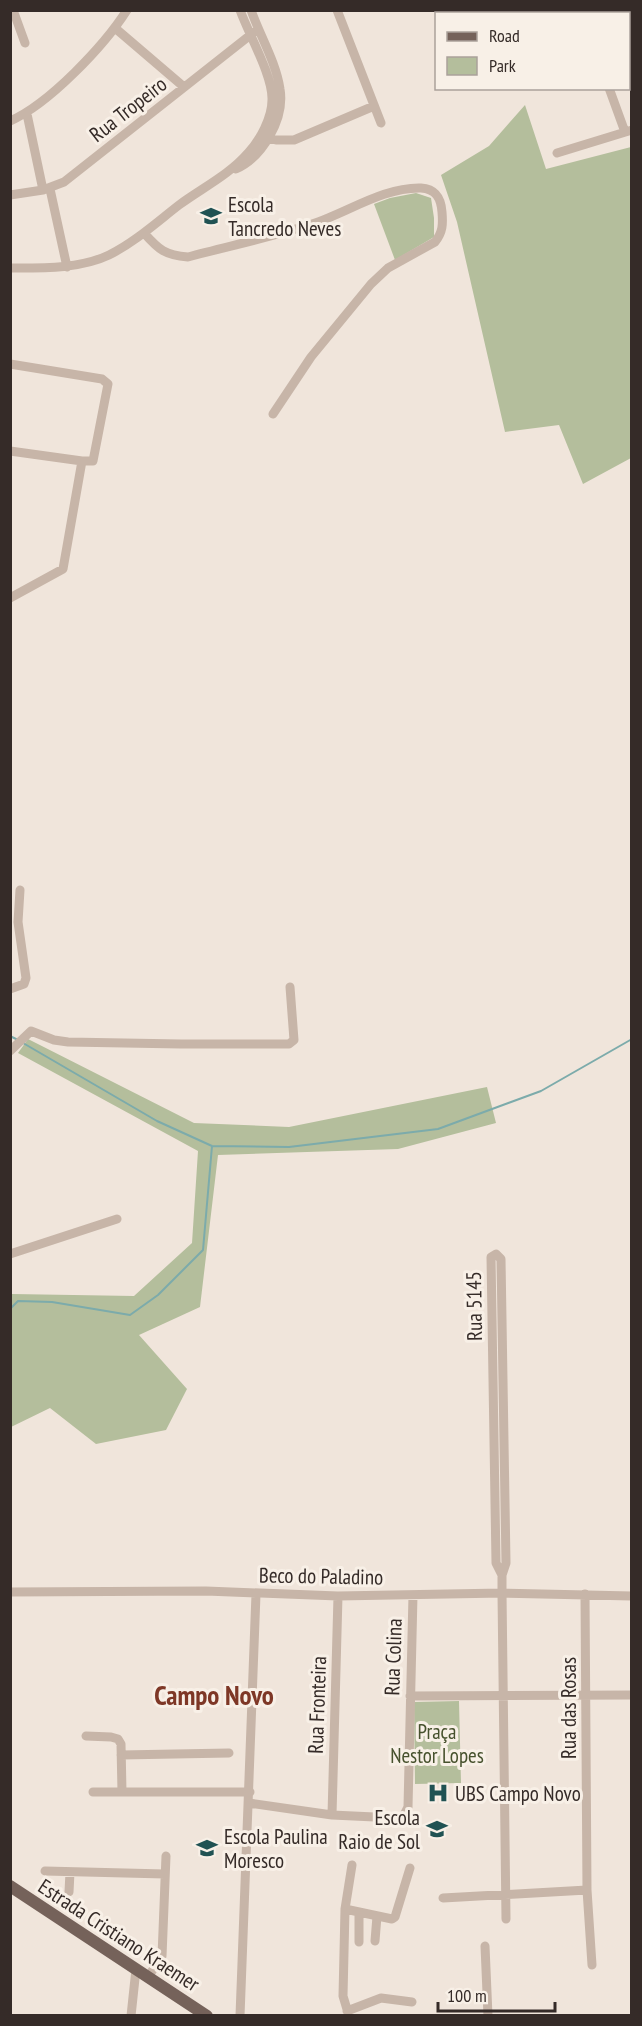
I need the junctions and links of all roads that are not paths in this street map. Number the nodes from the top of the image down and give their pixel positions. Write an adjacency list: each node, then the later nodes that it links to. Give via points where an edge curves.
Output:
1 (13, 10): 8 (street)
2 (126, 10): 6 (street)
3 (240, 10): 7 (street)
4 (250, 10): 7 (street)
5 (337, 10): 11 (street)
6 (115, 28): 9 (street); 12 (street, via 62,85)
7 (254, 32): 9 (street, Rua Tropeiro); 16 (street, via 272,101)
8 (25, 44)
9 (184, 87): 18 (street, Rua Tropeiro, via 64,182)
10 (610, 90): 15 (street)
11 (374, 106): 14 (street); 16 (street, via 294,140)
12 (27, 114): 13 (street); 18 (street)
13 (10, 121)
14 (381, 123)
15 (628, 131): 17 (street)
16 (265, 138): 20 (street, via 228,172)
17 (556, 153)
18 (47, 189): 19 (street, Rua Tropeiro); 21 (street)
19 (10, 195)
20 (144, 233): 21 (street, via 108,256); 24 (street, via 169,255 188,257 313,224 388,194 420,188 438,196 441,235 388,268 371,284 311,357)
21 (67, 267): 22 (street)
22 (10, 268)
23 (10, 364): 26 (street, via 107,382 95,458)
24 (273, 414)
25 (10, 451): 26 (street)
26 (82, 462): 27 (street, via 63,569)
27 (10, 598)
28 (20, 890): 30 (street, via 18,922 26,978 24,984)
29 (290, 987): 31 (street, via 294,1040 289,1044 68,1042 31,1031)
30 (10, 989)
31 (10, 1051)
32 (117, 1219): 33 (street)
33 (10, 1254)
34 (498, 1386): 34 (street, Rua 5145, via 501,1259 496,1254 491,1257); 36 (street, Rua 5145, via 506,1563)
35 (10, 1592): 37 (street, Beco do Paladino)
36 (502, 1593): 38 (street, Beco do Paladino); 39 (street, Beco do Paladino); 45 (street, Rua 5145)
37 (256, 1594): 40 (street, Beco do Paladino); 51 (street)
38 (585, 1594): 41 (street, Beco do Paladino); 42 (street, Rua das Rosas)
39 (413, 1595): 40 (street, Beco do Paladino); 44 (street, Rua Colina)
40 (338, 1596): 53 (street, Rua Fronteira)
41 (632, 1596)
42 (586, 1695): 43 (street); 45 (street); 61 (street, Rua das Rosas)
43 (632, 1695)
44 (410, 1696): 45 (street); 53 (street, Rua Colina, via 408,1807 404,1815)
45 (504, 1696): 63 (street, Rua 5145)
46 (86, 1736): 48 (street, via 118,1739)
47 (229, 1753): 48 (street)
48 (121, 1755): 50 (street)
49 (93, 1792): 50 (street)
50 (122, 1792): 51 (street)
51 (249, 1792): 52 (street)
52 (249, 1803): 53 (street, Rua Colina); 79 (street)
53 (332, 1815)
54 (166, 1856): 59 (street)
55 (352, 1865): 65 (street)
56 (410, 1868): 67 (street, via 395,1917 388,1920)
57 (45, 1871): 58 (street)
58 (70, 1872): 59 (street); 62 (street)
59 (165, 1874): 74 (street, via 162,1956)
60 (10, 1886): 73 (main road, Estrada Cristiano Kraemer)
61 (587, 1890): 63 (street); 72 (street, Rua das Rosas)
62 (69, 1892)
63 (505, 1894): 64 (street); 68 (street, Rua 5145)
64 (443, 1898)
65 (345, 1909): 66 (street); 76 (street, via 343,1996)
66 (360, 1912): 67 (street); 70 (street)
67 (377, 1916): 69 (street)
68 (506, 1919)
69 (375, 1941)
70 (359, 1942)
71 (485, 1946): 80 (street)
72 (592, 1965)
73 (136, 1969): 74 (main road, Estrada Cristiano Kraemer); 77 (street)
74 (148, 1977): 78 (main road, Estrada Cristiano Kraemer)
75 (412, 2002): 76 (street, via 381,1998)
76 (348, 2013)
77 (131, 2016)
78 (207, 2016)
79 (240, 2016)
80 (488, 2016)

